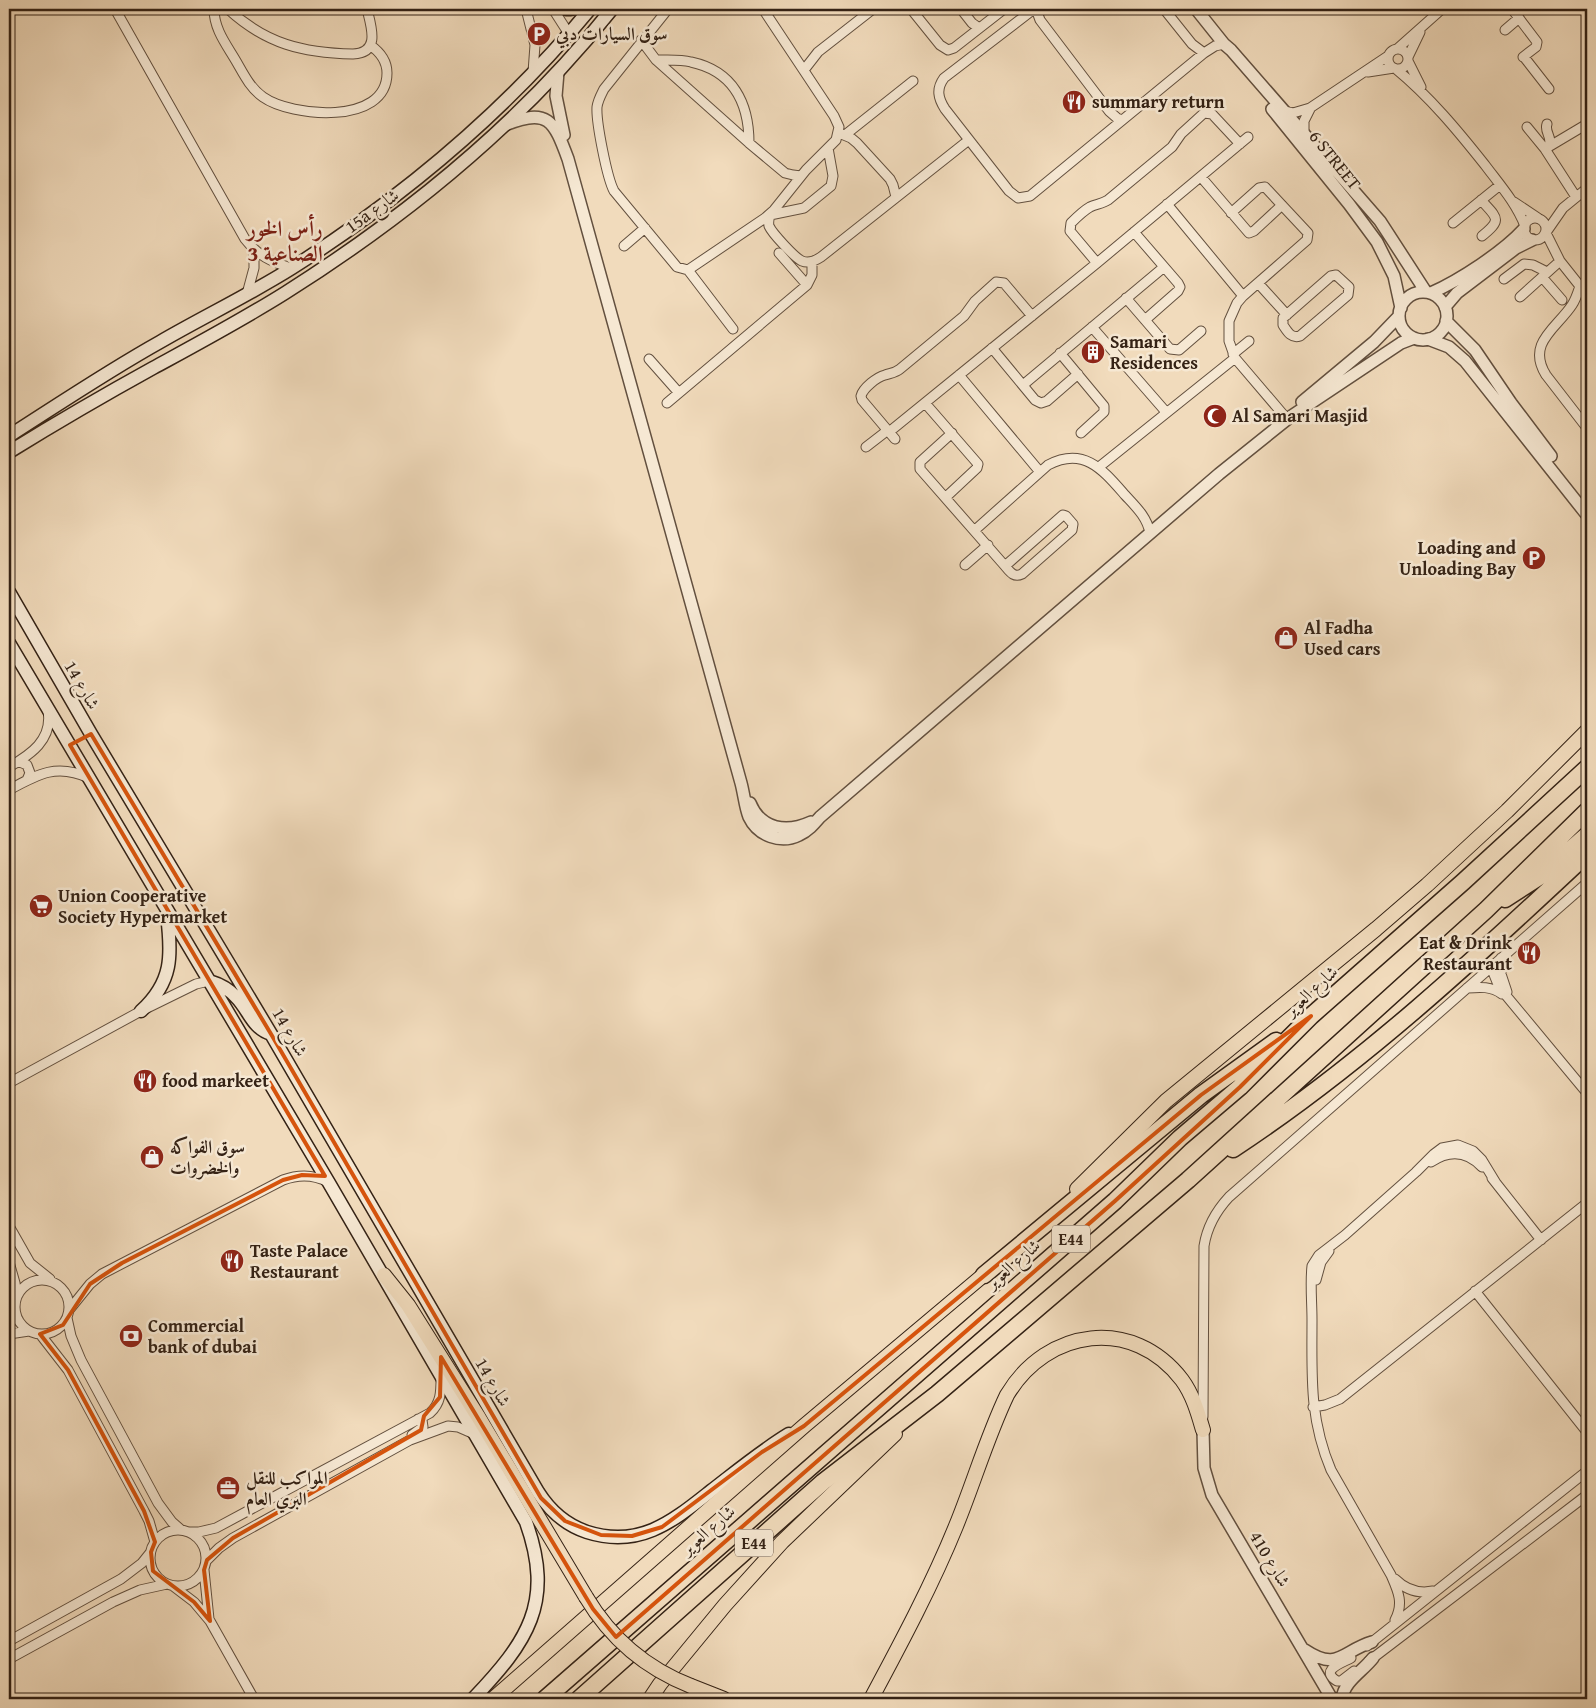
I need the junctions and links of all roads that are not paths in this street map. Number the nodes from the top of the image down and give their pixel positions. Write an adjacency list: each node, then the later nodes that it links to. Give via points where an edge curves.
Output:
1 (115, 9): 82 (street, via 243,236)
2 (214, 9): 29 (street, via 220,34 250,84 262,97 286,108 342,112 360,109 375,100 384,87 387,72 384,59)
3 (228, 9): 29 (street, via 263,35 305,50 358,54)
4 (367, 9): 29 (street, via 372,34)
5 (526, 9): 39 (street, via 536,45)
6 (553, 9): 26 (street)
7 (566, 9): 8 (main road)
8 (571, 9)
9 (590, 9): 26 (main road, 15a شارع)
10 (612, 9): 37 (main road, 15a شارع)
11 (668, 9): 27 (street)
12 (763, 9): 36 (street)
13 (873, 9): 36 (street, via 818,52)
14 (911, 9): 24 (street, via 945,50)
15 (961, 9): 24 (street)
16 (1035, 9): 45 (street, via 1109,111); 45 (street, via 944,78 938,90 945,109 1009,191 1018,198 1030,196)
17 (1164, 9): 31 (street, via 1192,44)
18 (1196, 9): 28 (street, 6 STREET)
19 (1442, 9): 23 (street)
20 (1512, 9): 22 (street)
21 (1001, 10): 24 (street)
22 (1519, 18): 25 (street); 41 (street, via 1536,42 1536,47 1524,57)
23 (1425, 23): 30 (street); 33 (street)
24 (979, 28)
25 (1505, 30)
26 (569, 34): 39 (main road, 15a شارع); 48 (main road, via 568,51 514,109)
27 (641, 40): 34 (street); 76 (street, via 600,95 597,109 611,186)
28 (1224, 44): 31 (street); 44 (street, 6 STREET); 104 (street, 6 STREET, via 1230,57 1377,242 1394,276)
29 (370, 45)
30 (1397, 48): 32 (street); 33 (street, via 1404,51)
31 (1204, 53): 45 (street)
32 (1388, 56): 35 (street, via 1389,64); 38 (street)
33 (1408, 59): 35 (street, via 1404,67); 42 (street)
34 (656, 60): 53 (street); 53 (street, via 699,64 726,80 744,106)
35 (1395, 69): 38 (street); 42 (street)
36 (804, 70): 50 (street, via 838,121)
37 (558, 72): 48 (main road, 15a شارع); 58 (street, via 556,96)
38 (1363, 73): 43 (street)
39 (532, 74): 73 (main road, 15a شارع, via 470,134)
40 (913, 81): 50 (street)
41 (1549, 89)
42 (1426, 96): 61 (street)
43 (1310, 108): 44 (street, via 1302,112); 51 (street, via 1304,121)
44 (1284, 111): 51 (street, 6 STREET)
45 (1122, 120)
46 (1547, 124): 57 (street, via 1551,140)
47 (1587, 124): 57 (street)
48 (504, 126): 58 (street, via 524,118 544,119 559,134); 95 (main road, 15a شارع, via 402,212)
49 (1527, 127): 57 (street)
50 (842, 134): 56 (street); 63 (street, via 857,143 890,180)
51 (1304, 135): 96 (street, 6 STREET, via 1384,226)
52 (1248, 137): 55 (street)
53 (749, 142): 59 (street, via 785,172)
54 (965, 143): 63 (street)
55 (1240, 144): 60 (street); 86 (street, via 1212,114 1204,113 1172,147 1108,200 1089,208 1074,220 1070,231)
56 (828, 148): 59 (street); 71 (street, via 833,176 830,186 804,208)
57 (1547, 148): 64 (street)
58 (568, 159): 144 (street, via 750,818 763,833 782,839 792,838 812,827)
59 (800, 176): 71 (street)
60 (1201, 177): 67 (street); 70 (street)
61 (1500, 185): 65 (street); 66 (street)
62 (1585, 190): 64 (street)
63 (896, 197): 85 (street)
64 (1576, 197): 69 (street)
65 (1481, 200): 74 (street); 79 (street, via 1496,222)
66 (1512, 200): 72 (street); 75 (street)
67 (1168, 204): 77 (street); 99 (street)
68 (1282, 205): 70 (street, via 1263,186); 70 (street, via 1251,233); 92 (street, via 1306,231 1308,238)
69 (1563, 208): 72 (street); 78 (street)
70 (1231, 213)
71 (770, 214): 85 (street, via 772,231 798,258); 89 (street)
72 (1539, 219): 75 (street, via 1530,220); 78 (street, via 1546,226)
73 (363, 220): 88 (main road, 15a شارع); 95 (main road, via 351,233 282,282 280,287)
74 (1453, 223)
75 (1524, 227): 80 (street, via 1526,236); 96 (street, via 1510,242 1458,280)
76 (645, 228): 81 (street); 89 (street, via 677,267)
77 (1134, 232): 86 (street); 87 (street)
78 (1546, 232): 80 (street, via 1540,240); 84 (street)
79 (1482, 236)
80 (1534, 240): 84 (street); 103 (street, via 1516,248 1457,293)
81 (624, 246)
82 (254, 250): 88 (street); 97 (street)
83 (779, 253): 93 (street)
84 (1560, 261): 90 (street); 94 (street)
85 (812, 262): 93 (street, via 812,276)
86 (1098, 263): 106 (street)
87 (1164, 267): 101 (street); 107 (street, via 1178,283 1179,289)
88 (291, 268): 97 (main road, 15a شارع)
89 (688, 270): 110 (street)
90 (1544, 275): 91 (street, via 1533,265 1524,264); 100 (street); 102 (street)
91 (1504, 279)
92 (1258, 283): 99 (street); 105 (street)
93 (807, 285): 122 (street)
94 (1580, 286): 98 (street); 127 (street, via 1573,304 1543,341 1539,355 1546,376)
95 (285, 293): 132 (main road, 15a شارع)
96 (1429, 293): 103 (street, via 1441,300); 104 (street, via 1410,295)
97 (247, 294): 130 (main road, 15a شارع, via 125,362)
98 (1587, 295)
99 (1243, 296): 117 (street, via 1229,321 1228,341)
100 (1520, 297)
101 (1126, 298): 107 (street); 109 (street)
102 (1562, 300)
103 (1445, 307): 108 (street)
104 (1400, 312): 112 (street, via 1403,329); 126 (street, via 1374,342 1299,405)
105 (1287, 314): 105 (street, via 1282,325 1294,337 1300,336 1348,295 1349,287 1339,276 1331,276)
106 (1032, 316): 115 (street); 131 (street, via 1004,283 996,282 974,301 964,316 900,369 881,377 862,392 862,400)
107 (1145, 320): 111 (street, via 1174,350)
108 (1446, 322): 113 (street, via 1438,335); 139 (street, via 1476,350 1529,428)
109 (1092, 327): 116 (street); 125 (street)
110 (733, 329)
111 (1201, 331)
112 (1414, 338): 113 (street); 126 (street, via 1401,343)
113 (1428, 339): 140 (street, via 1442,343 1460,356)
114 (1250, 341): 117 (street)
115 (992, 348): 120 (street); 121 (street)
116 (1060, 353): 119 (street); 121 (street)
117 (1234, 356): 125 (street); 126 (street)
118 (649, 359): 122 (street)
119 (1078, 374): 121 (street, via 1044,403 1038,402); 129 (street, via 1105,408)
120 (959, 375): 124 (street); 137 (street)
121 (1023, 384)
122 (679, 393): 123 (street)
123 (667, 403)
124 (925, 403): 128 (street); 131 (street)
125 (1166, 412): 136 (street)
126 (1289, 418): 142 (street)
127 (1587, 428)
128 (952, 433): 138 (street, via 978,466); 138 (street, via 920,462 919,467)
129 (1081, 433)
130 (9, 434)
131 (891, 434): 133 (street)
132 (31, 439): 134 (main road, 15a شارع); 135 (main road)
133 (866, 447)
134 (9, 452)
135 (9, 458)
136 (1099, 467): 137 (street, via 1083,460 1065,458); 141 (street)
137 (1040, 472): 143 (street)
138 (946, 497): 143 (street)
139 (1587, 503)
140 (1587, 514)
141 (1144, 516): 142 (street); 144 (street)
142 (1161, 525): 144 (street)
143 (975, 530): 145 (street)
144 (1150, 533)
145 (988, 545): 146 (street); 147 (street)
146 (965, 565)
147 (1005, 566): 147 (street, via 1012,574 1020,575 1072,530 1073,524 1062,516)
148 (9, 592): 152 (main road, شارع 14)
149 (9, 643): 150 (main road)
150 (46, 704): 153 (main road); 154 (street, via 48,729 42,742 36,750)
151 (1587, 731): 182 (main road, via 1477,839 1384,923 1166,1101)
152 (91, 734): 153 (main road); 172 (main road, شارع 14)
153 (70, 745): 156 (main road)
154 (12, 765): 157 (street, via 20,762 27,765 30,773)
155 (1587, 768): 171 (highway, شارع العوير / E44)
156 (89, 778): 157 (street, via 78,773 55,771); 163 (main road)
157 (27, 780): 158 (street)
158 (9, 790)
159 (1587, 811): 164 (highway, E44)
160 (1587, 835): 164 (highway, via 1523,889)
161 (1587, 854): 175 (highway, via 1467,965 1373,1044 1272,1124)
162 (1587, 883): 165 (street)
163 (167, 910): 167 (main road); 170 (main road, via 171,952 168,970 162,986)
164 (1486, 910): 175 (highway, E44)
165 (1501, 958): 166 (street); 169 (street, via 1503,983)
166 (1491, 968): 168 (street); 169 (street, via 1496,982)
167 (209, 981): 170 (street, via 196,984); 172 (main road, via 232,993 256,1026); 176 (main road)
168 (1467, 988): 169 (street, via 1492,988); 197 (street, via 1219,1208 1208,1229 1204,1246)
169 (1514, 1003): 174 (street)
170 (141, 1011): 173 (street)
171 (1311, 1016): 182 (highway, via 1202,1095); 222 (highway, شارع العوير / E44, via 1274,1055 1115,1201)
172 (271, 1034): 196 (main road, شارع 14, via 538,1492 557,1515 582,1530 611,1537 642,1534 671,1521 762,1452)
173 (9, 1083)
174 (1587, 1093)
175 (1188, 1180): 193 (highway, E44)
176 (329, 1183): 181 (main road); 186 (street, via 309,1175 283,1180 102,1274 90,1284)
177 (1587, 1203): 179 (street)
178 (9, 1226): 183 (street, via 30,1263)
179 (1541, 1240): 184 (street); 194 (street, via 1475,1160 1452,1153 1416,1172 1319,1254 1314,1262)
180 (9, 1262): 185 (street)
181 (384, 1275): 192 (main road); 225 (main road, bridge, via 408,1305 480,1418 601,1621 630,1651 653,1668)
182 (984, 1276): 196 (main road)
183 (52, 1281): 185 (street, via 31,1281); 186 (street, via 66,1292)
184 (1475, 1291): 194 (street, via 1340,1398); 198 (street)
185 (17, 1296): 187 (street, via 14,1304)
186 (68, 1314): 191 (street, via 63,1325 56,1330); 203 (street, via 71,1336 81,1360 158,1503)
187 (19, 1322): 188 (street); 189 (street)
188 (9, 1323)
189 (29, 1331): 190 (street); 191 (street)
190 (9, 1334)
191 (40, 1334): 205 (street, via 68,1370 144,1511)
192 (441, 1377): 195 (street, via 439,1401 433,1410); 199 (main road)
193 (937, 1394): 223 (highway, E44, via 823,1482); 224 (main road, via 782,1542 725,1605 660,1684)
194 (1313, 1407): 209 (street, via 1319,1439 1331,1470)
195 (418, 1419): 200 (street, via 424,1424 421,1430); 204 (street, via 216,1528)
196 (804, 1426): 221 (main road)
197 (1203, 1430): 216 (street, شارع 410, via 1204,1468 1212,1495); 226 (main road, via 1196,1406 1183,1381 1161,1358 1132,1343 1100,1337 1080,1339 1058,1346 1034,1363 1007,1395 938,1567)
198 (1586, 1433)
199 (474, 1434): 200 (street, via 458,1427 442,1427); 220 (main road, via 526,1522 535,1552 537,1582 533,1612 522,1640)
200 (382, 1456): 207 (street, via 233,1538)
201 (1587, 1470): 211 (street)
202 (1587, 1495): 217 (street)
203 (180, 1529): 204 (street); 205 (street, via 170,1530)
204 (190, 1532): 207 (street, via 203,1544)
205 (154, 1542): 206 (street)
206 (150, 1552): 210 (street, via 153,1571); 214 (street, via 127,1576)
207 (207, 1560): 208 (street)
208 (204, 1570): 210 (street, via 191,1583 182,1586); 212 (street)
209 (1391, 1575): 211 (street, via 1410,1590); 213 (street, via 1400,1600 1399,1613)
210 (170, 1584): 212 (street, via 194,1602); 218 (street, via 140,1590 113,1602)
211 (1433, 1591): 213 (street)
212 (210, 1621): 219 (street)
213 (1392, 1625): 215 (street)
214 (9, 1641)
215 (1372, 1642): 216 (street, via 1332,1660 1316,1657); 217 (street, via 1334,1667 1332,1677 1341,1681)
216 (1303, 1649): 227 (street, شارع 410)
217 (1373, 1658): 228 (street, via 1346,1686)
218 (9, 1659)
219 (254, 1699)
220 (473, 1699)
221 (494, 1699)
222 (545, 1699)
223 (578, 1699)
224 (652, 1699)
225 (724, 1699)
226 (871, 1699)
227 (1332, 1699)
228 (1342, 1699)

